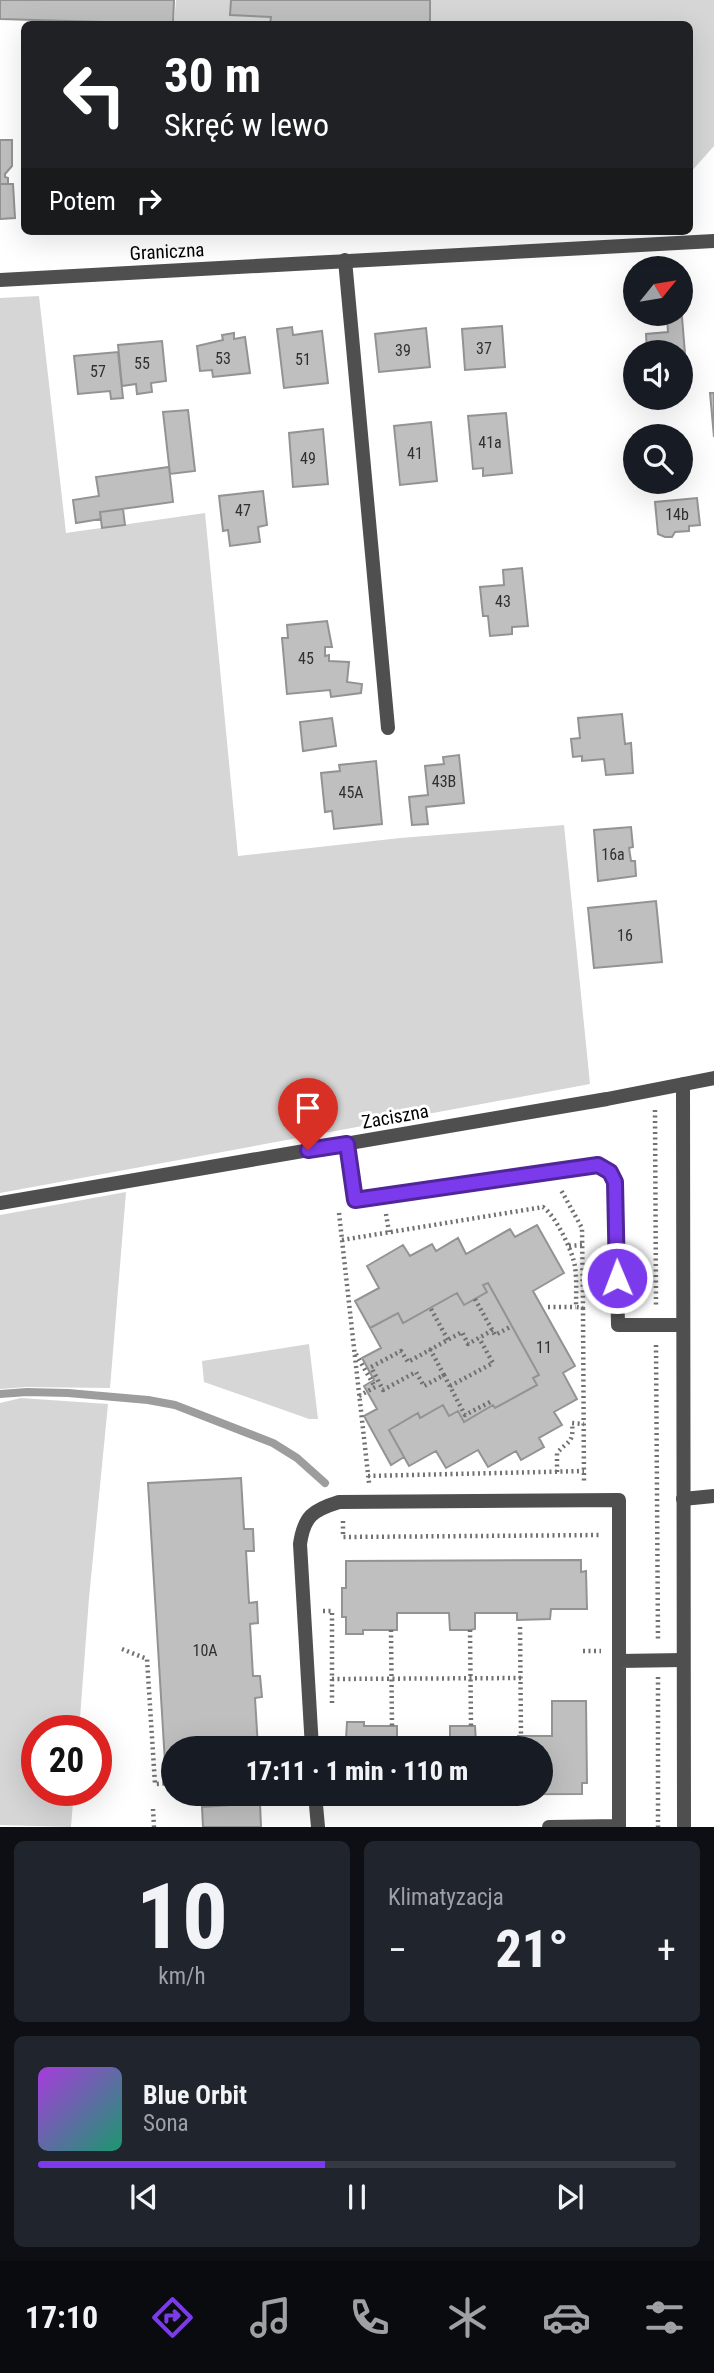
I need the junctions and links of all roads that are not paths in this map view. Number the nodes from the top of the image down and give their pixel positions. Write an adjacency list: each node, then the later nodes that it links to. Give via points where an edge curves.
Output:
1 (714, 241): 2 (street, Graniczna)
2 (345, 260): 3 (street, Graniczna); 4 (street)
3 (0, 280)
4 (388, 728)
5 (714, 1078): 6 (street, Zaciszna)
6 (682, 1084): 7 (street, Zaciszna); 9 (street)
7 (347, 1144): 8 (street, Zaciszna); 9 (street, via 355,1200 598,1165 610,1172 615,1182 618,1325)
8 (0, 1203)
9 (682, 1325): 11 (street)
10 (714, 1496): 11 (street)
11 (683, 1499): 12 (street)
12 (683, 1660): 13 (street); 20 (street)
13 (619, 1661): 14 (street, via 619,1500 344,1502 323,1507 309,1517 300,1544); 16 (street)
14 (311, 1736)
15 (316, 1806): 17 (street)
16 (619, 1826): 19 (street)
17 (318, 1827)
18 (549, 1827): 19 (street)
19 (556, 1827)
20 (684, 1827)

